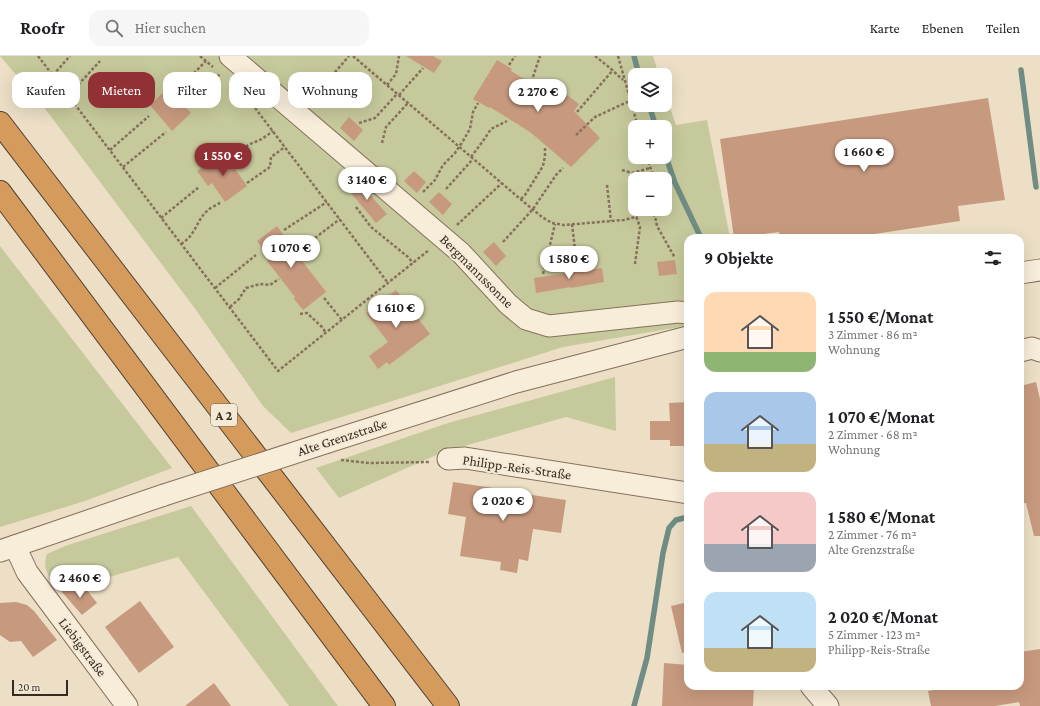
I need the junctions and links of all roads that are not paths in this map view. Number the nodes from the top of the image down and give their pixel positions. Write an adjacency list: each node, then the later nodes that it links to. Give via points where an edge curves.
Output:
1 (225, 65): 6 (street, Bergmannssonne, via 444,238 526,319 549,326)
2 (0, 123): 16 (highway, A 2)
3 (0, 192): 15 (highway)
4 (1040, 270): 5 (street)
5 (1024, 272)
6 (684, 313)
7 (684, 337): 12 (street, Alte Grenzstraße, bridge, via 516,382 332,450 164,495)
8 (1024, 350): 9 (street)
9 (1040, 350)
10 (448, 459): 11 (street, Philipp-Reis-Straße, via 465,458)
11 (684, 492)
12 (8, 549): 14 (street, Liebigstraße)
13 (814, 690): 17 (street)
14 (127, 706)
15 (384, 706)
16 (448, 706)
17 (828, 706)

